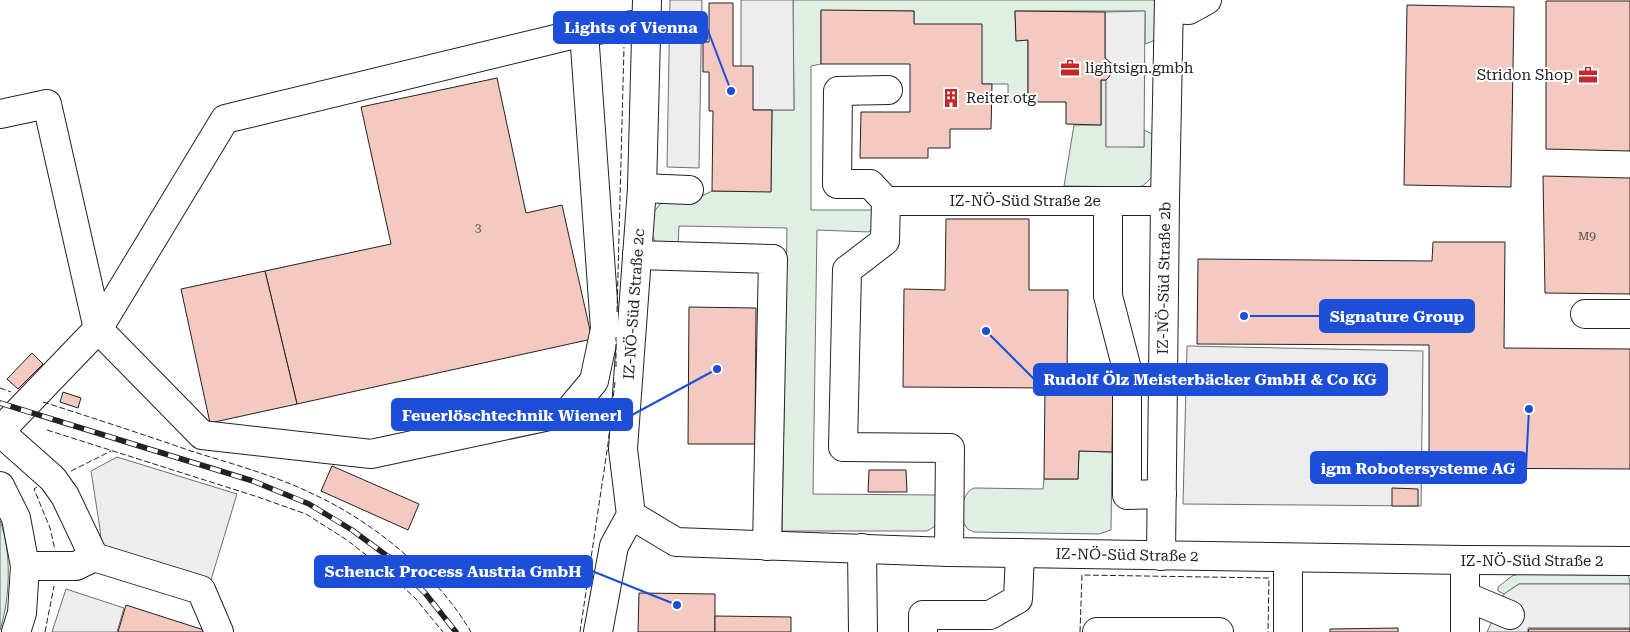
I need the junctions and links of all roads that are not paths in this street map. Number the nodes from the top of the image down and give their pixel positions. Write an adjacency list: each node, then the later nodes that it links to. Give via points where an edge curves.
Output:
1 (1207, 0): 2 (street, via 1189,10)
2 (1169, 5): 11 (street, IZ-NÖ-Süd Straße 2b)
3 (646, 12): 4 (street); 7 (street, IZ-NÖ-Süd Straße 2c)
4 (584, 32): 15 (street, via 225,119); 15 (street, via 605,329 594,381 568,412 371,454 202,435)
5 (888, 90): 9 (street, via 838,91 837,184 870,184)
6 (0, 114): 15 (street, via 47,104)
7 (642, 188): 8 (street); 12 (street, IZ-NÖ-Süd Straße 2c)
8 (689, 190)
9 (886, 201): 10 (street, IZ-NÖ-Süd Straße 2e); 22 (street, via 885,241 847,270 843,447 950,448)
10 (1108, 201): 11 (street, IZ-NÖ-Süd Straße 2e); 18 (street, via 1108,296 1127,369 1127,494)
11 (1165, 201): 18 (street, IZ-NÖ-Süd Straße 2b)
12 (637, 255): 19 (street, IZ-NÖ-Süd Straße 2c, via 624,450); 20 (street, via 773,259)
13 (1585, 314): 14 (street)
14 (1630, 314)
15 (98, 329): 16 (street)
16 (0, 432): 24 (street, via 53,479 65,496)
17 (0, 486): 29 (street, via 16,518)
18 (1162, 494): 25 (street, IZ-NÖ-Süd Straße 2b)
19 (631, 515): 20 (street, IZ-NÖ-Süd Straße 2, via 676,542); 34 (street, via 614,546)
20 (767, 546): 21 (street, IZ-NÖ-Süd Straße 2)
21 (862, 548): 22 (street, IZ-NÖ-Süd Straße 2); 35 (street)
22 (949, 552): 23 (street, IZ-NÖ-Süd Straße 2)
23 (1020, 554): 25 (street, IZ-NÖ-Süd Straße 2); 36 (street, via 1018,599 990,615 923,615)
24 (94, 556): 29 (street, via 76,566); 33 (street, via 201,590)
25 (1161, 556): 26 (street, IZ-NÖ-Süd Straße 2)
26 (1288, 558): 27 (street, IZ-NÖ-Süd Straße 2); 39 (street)
27 (1465, 560): 28 (street, IZ-NÖ-Süd Straße 2); 30 (street)
28 (1630, 561)
29 (26, 566): 32 (street, via 22,613)
30 (1466, 596): 31 (street); 40 (street)
31 (1510, 615)
32 (16, 632)
33 (219, 632)
34 (598, 632)
35 (863, 632)
36 (923, 632)
37 (1097, 632): 38 (street)
38 (1219, 632)
39 (1288, 632)
40 (1465, 632)

